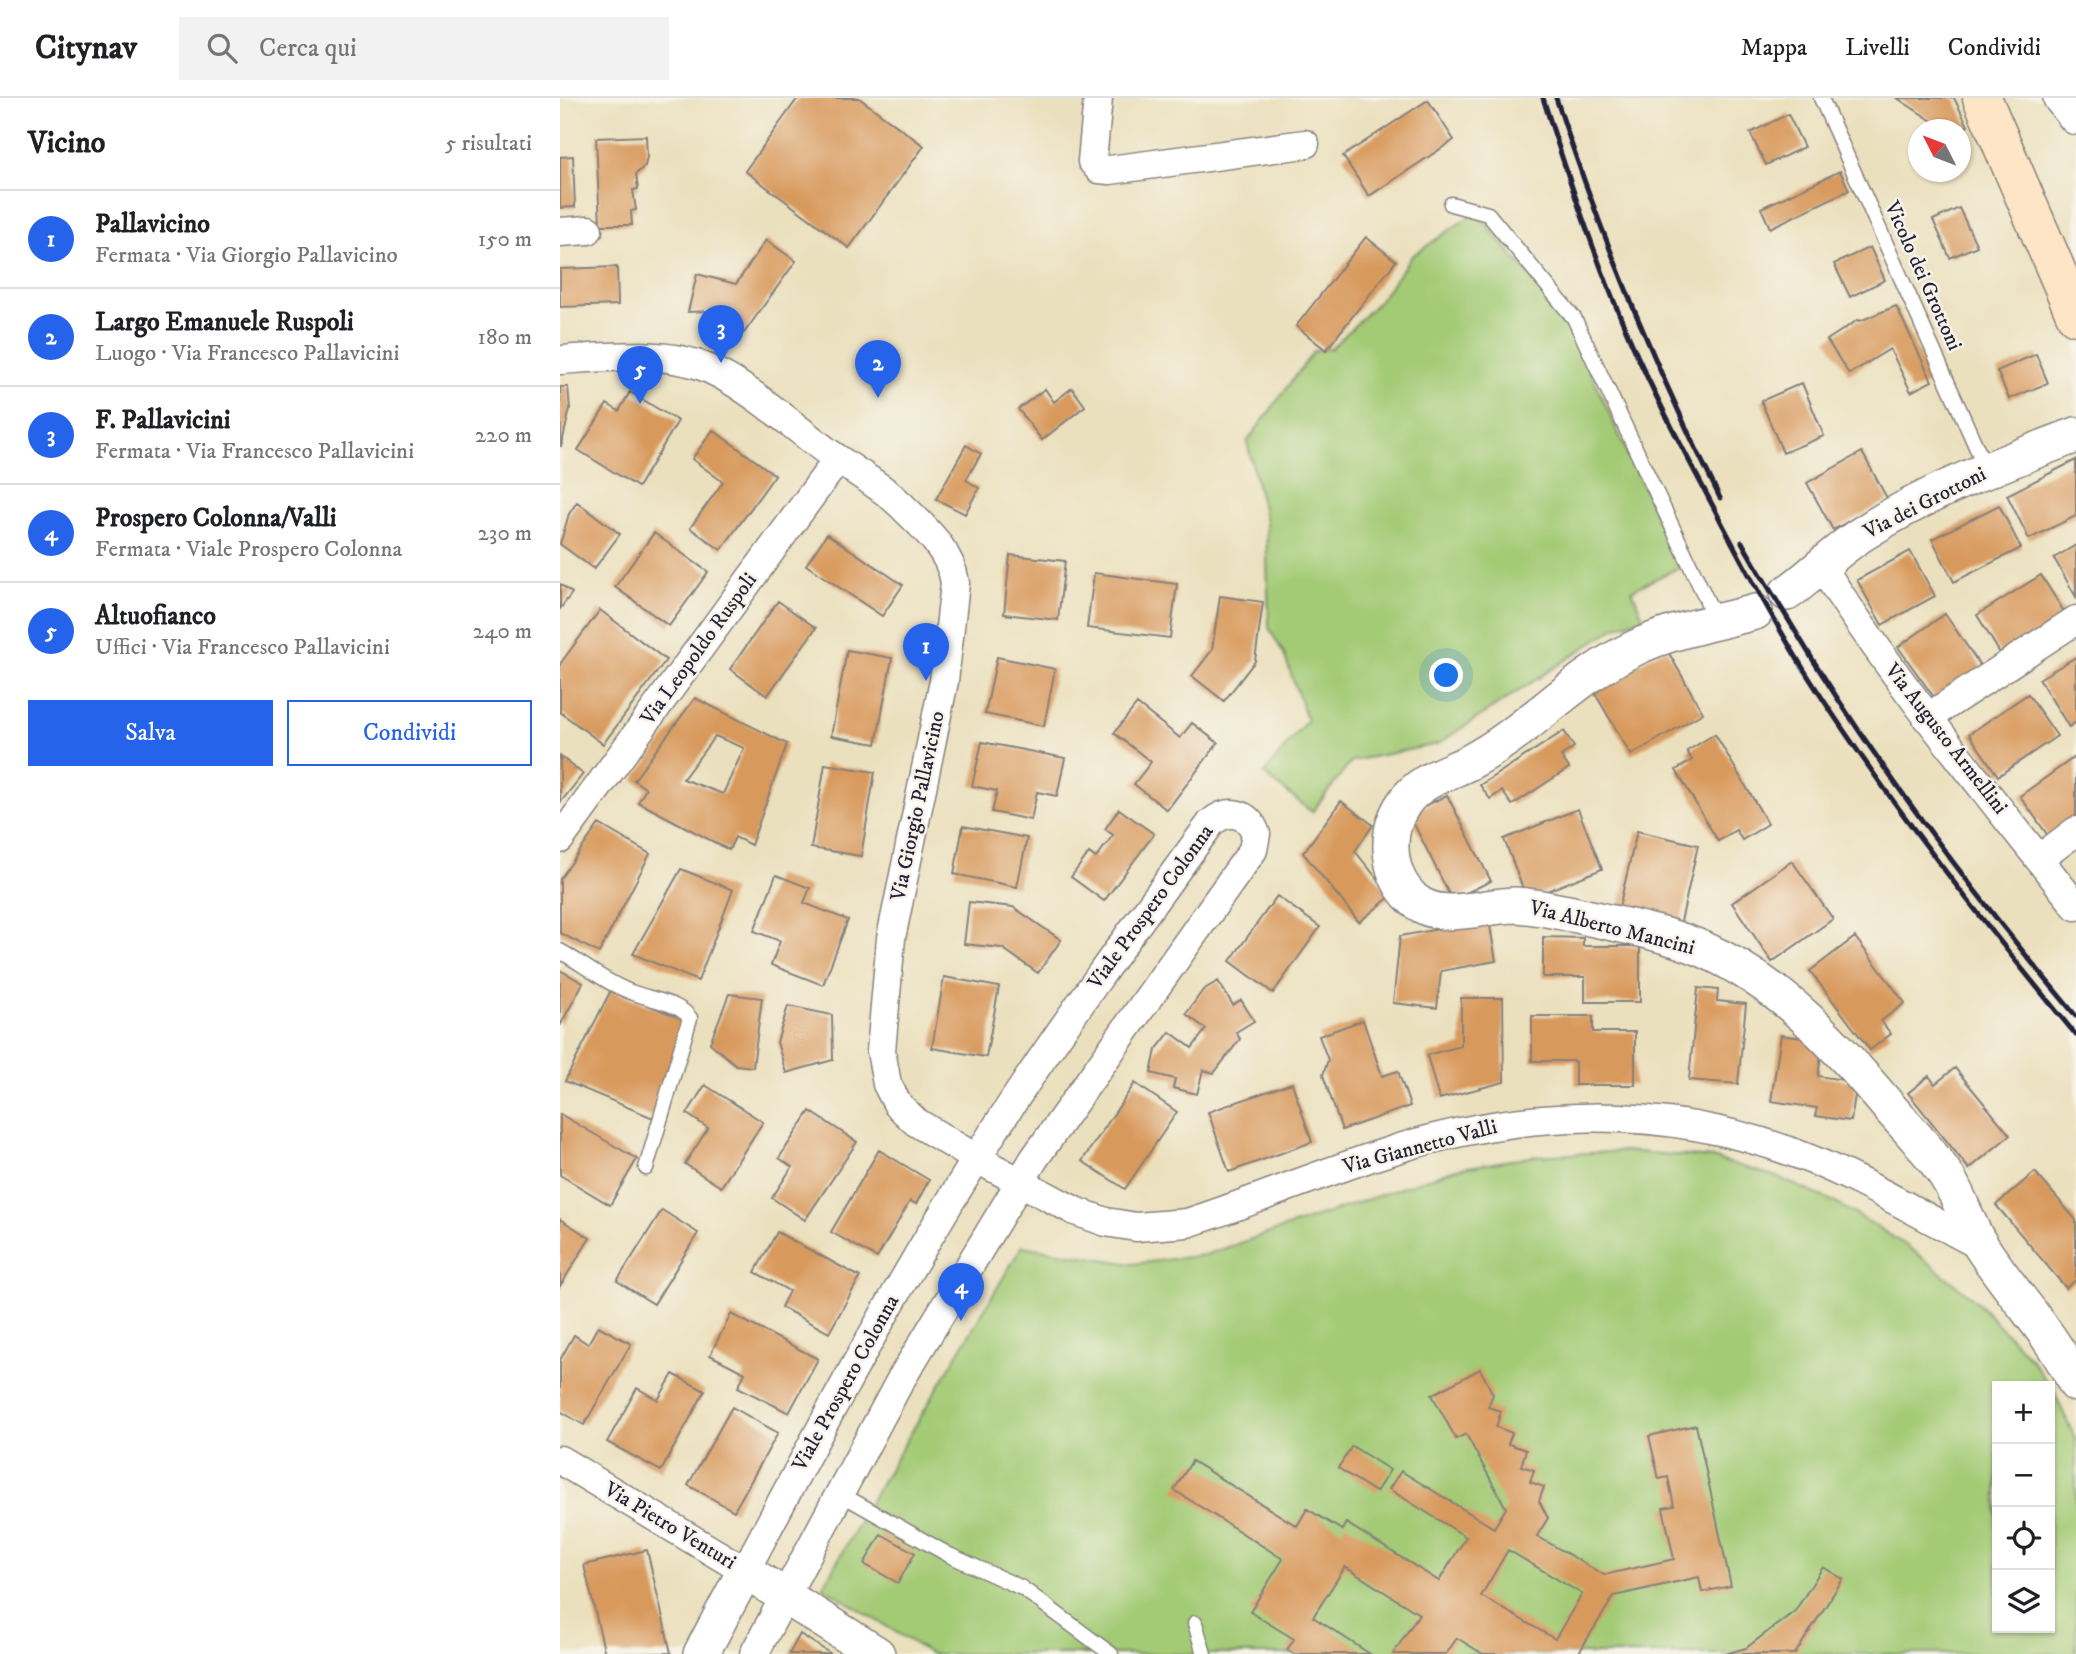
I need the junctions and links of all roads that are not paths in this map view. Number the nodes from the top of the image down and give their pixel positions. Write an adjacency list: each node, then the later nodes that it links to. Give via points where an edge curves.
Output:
1 (1098, 98): 6 (street, via 1092,162 1099,169)
2 (1821, 98): 12 (lane, Vicolo dei Grottoni)
3 (1982, 98): 8 (main road)
4 (2061, 98): 5 (street)
5 (2076, 117)
6 (1305, 144)
7 (1451, 204): 17 (lane, via 1488,214 1574,318)
8 (2076, 316)
9 (560, 360): 11 (street, Via Giorgio Pallavicino, via 642,357 681,360 707,368)
10 (2076, 435): 12 (street, Via dei Grottoni)
11 (838, 459): 20 (street, Via Leopoldo Ruspoli); 24 (street, Via Giorgio Pallavicino, via 904,508 953,569 944,681 891,938 881,1051 887,1084 898,1105 916,1122)
12 (1987, 470): 13 (street, Via dei Grottoni, via 1874,527)
13 (1822, 567): 14 (street, Via dei Grottoni); 18 (street, Via Augusto Armellini)
14 (1787, 593)
15 (1755, 611): 17 (street)
16 (2076, 620): 18 (street)
17 (1717, 622): 27 (street, Via Alberto Mancini, via 1622,654 1480,756 1422,785 1404,802 1394,822 1395,871 1411,897 1433,909 1543,908 1687,943 1763,984 1830,1039 1931,1155 1952,1185)
18 (1927, 718): 21 (street, Via Augusto Armellini)
19 (2076, 831): 21 (street)
20 (560, 839)
21 (2039, 859): 22 (street, Via Augusto Armellini)
22 (2076, 906)
23 (560, 951): 25 (lane, via 628,992 669,1005 690,1018)
24 (977, 1159): 26 (street, Via Giorgio Pallavicino); 26 (street, Viale Prospero Colonna, via 1090,989 1211,822 1226,813 1244,816 1256,834 1253,850); 31 (street, Viale Prospero Colonna, via 857,1360)
25 (646, 1168)
26 (1019, 1183): 27 (street, Via Giannetto Valli, via 1106,1222 1166,1226 1467,1130 1563,1118 1650,1119 1728,1132 1799,1155); 30 (street, Viale Prospero Colonna)
27 (1981, 1246): 28 (street, Via Giannetto Valli)
28 (2076, 1384)
29 (560, 1460): 31 (street, Via Pietro Venturi)
30 (839, 1493): 32 (street, Viale Prospero Colonna); 37 (lane, via 949,1555 1023,1588)
31 (745, 1571): 32 (street); 34 (street, Viale Prospero Colonna)
32 (786, 1596): 35 (street, Viale Prospero Colonna); 36 (street)
33 (1195, 1623): 38 (lane)
34 (701, 1654)
35 (754, 1654)
36 (877, 1654)
37 (1111, 1654)
38 (1204, 1654)

